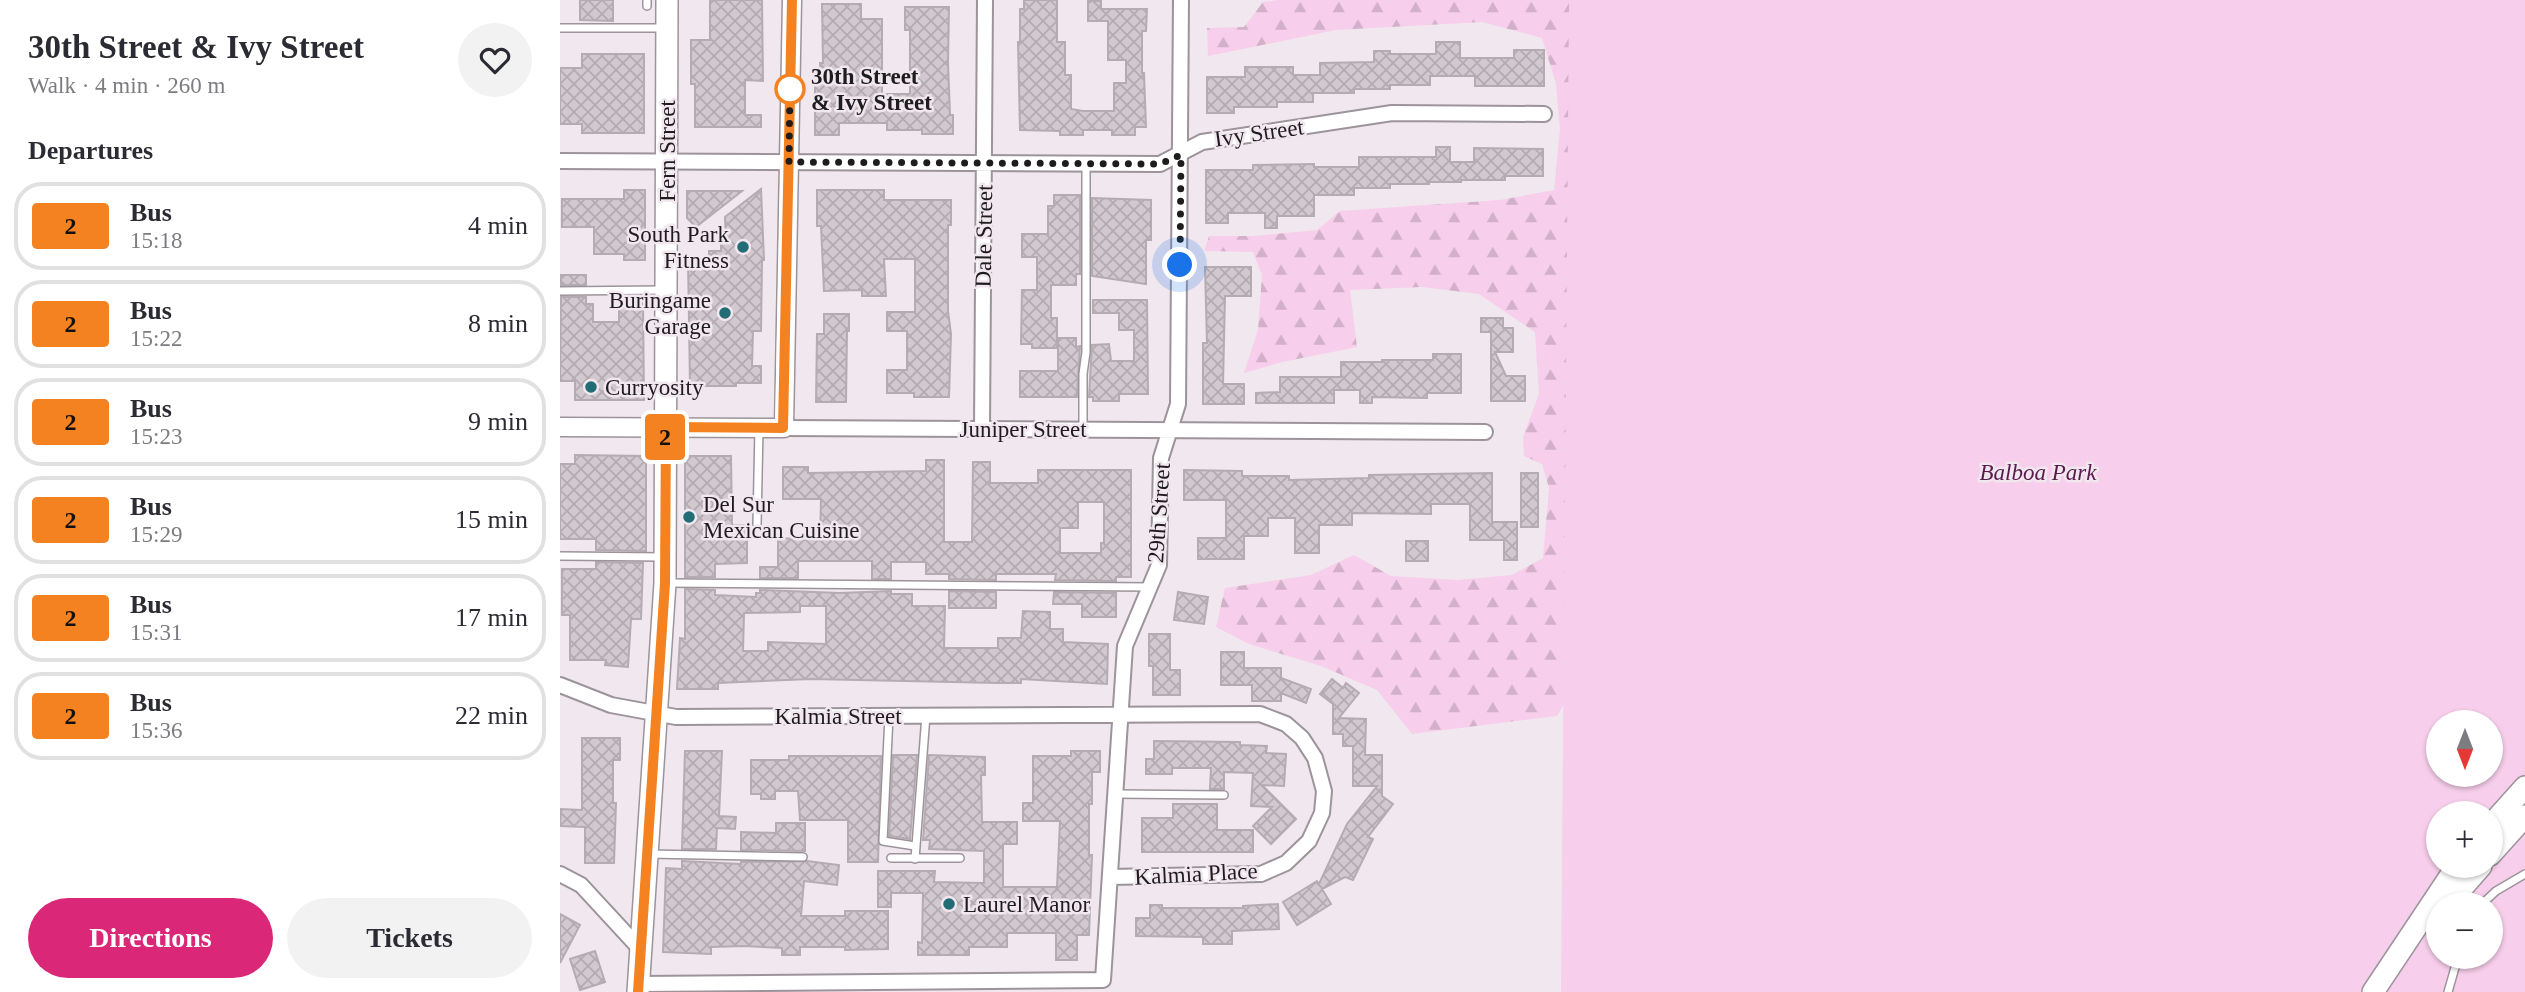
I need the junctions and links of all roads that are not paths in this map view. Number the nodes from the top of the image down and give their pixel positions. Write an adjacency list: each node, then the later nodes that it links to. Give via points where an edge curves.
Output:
1 (792, 0): 11 (street)
2 (985, 0): 12 (street, Dale Street)
3 (1181, 0): 8 (street, 29th Street)
4 (654, 2): 6 (main road, Fern Street)
5 (560, 28): 6 (lane)
6 (667, 28): 10 (main road, Fern Street)
7 (1544, 114): 8 (street, Ivy Street, via 1392,113 1202,142)
8 (1181, 155): 13 (street, Ivy Street, via 1160,164); 22 (street, 29th Street, via 1178,404)
9 (560, 161): 10 (street, Ivy Street)
10 (666, 161): 11 (street, Ivy Street); 14 (main road, Fern Street)
11 (789, 162): 12 (street, Ivy Street); 19 (street)
12 (985, 163): 13 (street, Ivy Street); 20 (street, Dale Street)
13 (1086, 164): 21 (lane)
14 (666, 290): 15 (lane); 17 (main road, Fern Street)
15 (560, 291)
16 (560, 427): 17 (street, Juniper Street)
17 (666, 427): 18 (street, Juniper Street); 26 (main road, Fern Street)
18 (759, 428): 19 (street, Juniper Street); 24 (lane)
19 (783, 428): 20 (street, Juniper Street)
20 (982, 429): 21 (street, Juniper Street)
21 (1083, 430): 22 (street, Juniper Street)
22 (1170, 431): 23 (street, Juniper Street); 28 (street, 29th Street, via 1161,458 1159,565)
23 (1485, 432)
24 (757, 524)
25 (560, 556): 26 (lane)
26 (665, 557): 27 (main road, Fern Street)
27 (665, 583): 28 (lane); 30 (main road, Fern Street)
28 (1151, 587): 31 (street, 29th Street, via 1125,646)
29 (560, 685): 30 (street, Kalmia Street, via 604,703)
30 (657, 713): 32 (street, Kalmia Street, via 676,717); 41 (main road, Fern Street)
31 (1121, 714): 33 (street, Kalmia Street); 35 (street, 29th Street); 48 (street, Kalmia Place, via 1260,714 1286,724 1302,738 1315,758 1324,791 1322,813 1309,841 1286,863 1261,874)
32 (889, 715): 33 (street, Kalmia Street); 40 (lane, via 883,841)
33 (926, 715): 40 (lane)
34 (2525, 788): 37 (main road)
35 (1115, 794): 36 (lane); 48 (street, 29th Street)
36 (1223, 795)
37 (2503, 812)
38 (2525, 816): 39 (main road)
39 (2503, 841)
40 (915, 846): 45 (lane)
41 (648, 854): 42 (lane); 54 (main road, Fern Street)
42 (803, 857)
43 (891, 858): 45 (lane)
44 (960, 858): 45 (lane)
45 (915, 859)
46 (560, 874): 54 (street, via 581,885)
47 (2525, 874): 52 (lane)
48 (1110, 877): 57 (street, 29th Street, via 1103,980)
49 (2449, 878): 56 (main road)
50 (2471, 878): 51 (main road)
51 (2458, 892)
52 (2495, 892)
53 (2426, 929): 56 (main road)
54 (641, 950): 57 (main road, Fern Street)
55 (2455, 969): 58 (lane)
56 (2377, 985)
57 (638, 988)
58 (2448, 992)

